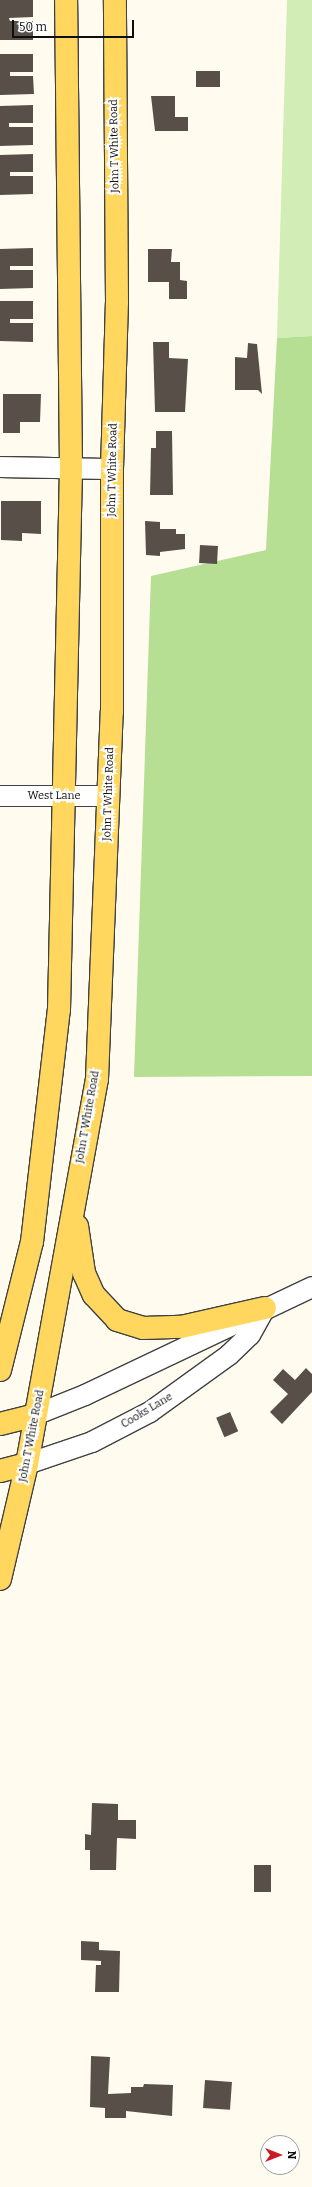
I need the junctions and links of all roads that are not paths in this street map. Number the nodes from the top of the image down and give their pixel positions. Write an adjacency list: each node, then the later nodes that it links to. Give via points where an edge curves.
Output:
1 (66, 0): 4 (main road)
2 (115, 0): 5 (main road, John T White Road, via 117,302)
3 (0, 467): 4 (street)
4 (71, 468): 5 (street); 7 (main road)
5 (112, 469): 8 (main road, John T White Road)
6 (0, 796): 7 (street, West Lane)
7 (62, 796): 8 (street, West Lane); 12 (main road, via 59,1010 54,1063 32,1242)
8 (109, 796): 9 (main road, John T White Road, via 97,1079)
9 (74, 1197): 11 (main road, via 84,1273 94,1295 117,1320 143,1328 181,1327); 13 (main road, John T White Road)
10 (312, 1287): 11 (street)
11 (264, 1308): 13 (street, via 85,1395); 15 (street, Cooks Lane, via 250,1335 229,1355 150,1412 92,1442)
12 (0, 1370)
13 (34, 1415): 14 (main road); 15 (main road, John T White Road)
14 (0, 1424)
15 (27, 1464): 16 (main road, Cooks Lane); 17 (main road, John T White Road)
16 (0, 1471)
17 (0, 1579)

